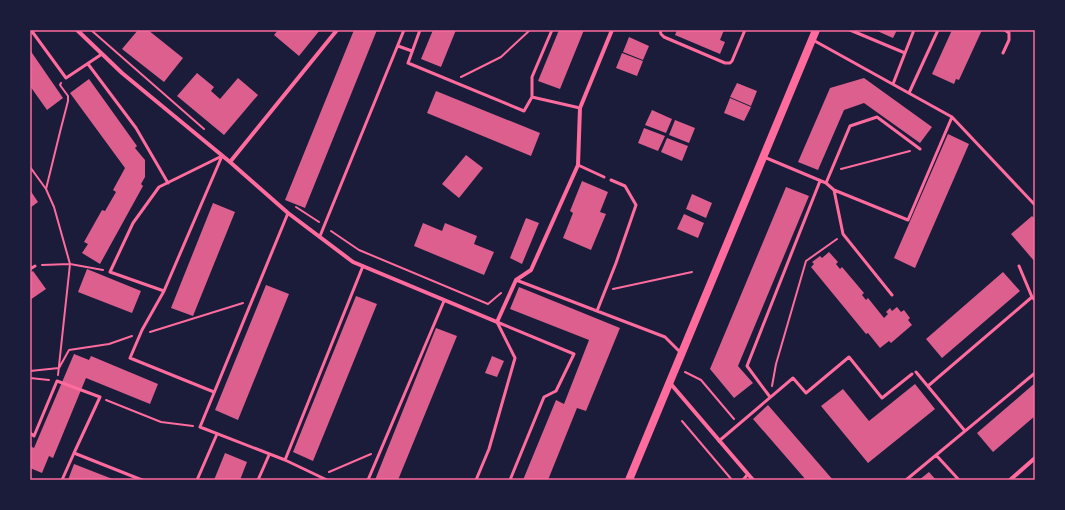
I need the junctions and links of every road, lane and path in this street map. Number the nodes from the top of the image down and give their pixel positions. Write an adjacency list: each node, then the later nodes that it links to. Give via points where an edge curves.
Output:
1 (31, 30): 24 (lane)
2 (77, 30): 21 (street)
3 (91, 30): 31 (path)
4 (337, 30): 35 (street)
5 (404, 30): 18 (lane)
6 (420, 30): 19 (lane)
7 (530, 30): 25 (path, via 501,58)
8 (552, 30): 28 (lane, via 532,77)
9 (612, 30): 29 (street)
10 (660, 30): 11 (lane, via 664,37 730,63)
11 (745, 30)
12 (816, 30): 17 (main road)
13 (850, 30): 22 (lane)
14 (914, 30): 22 (lane)
15 (938, 30): 27 (lane)
16 (1005, 30): 20 (lane, via 1010,36)
17 (812, 39): 26 (lane); 34 (main road)
18 (398, 46): 19 (lane); 49 (lane)
19 (412, 51): 25 (lane, via 408,63)
20 (1003, 53)
21 (102, 54): 23 (lane); 33 (street)
22 (905, 54): 26 (lane)
23 (88, 64): 24 (lane); 42 (lane, via 136,128)
24 (66, 78): 44 (path, via 60,85 68,96 68,101)
25 (452, 82): 28 (lane, via 524,111)
26 (892, 84): 27 (lane)
27 (909, 93): 30 (lane)
28 (532, 97): 29 (lane)
29 (580, 108): 36 (street)
30 (952, 117): 45 (lane, via 908,220); 46 (lane)
31 (206, 130)
32 (920, 148): 38 (path); 38 (lane, via 877,117 850,126)
33 (222, 156): 35 (street); 42 (lane); 60 (lane)
34 (764, 157): 41 (lane); 67 (main road)
35 (230, 162): 48 (street)
36 (578, 165): 39 (lane); 59 (street, via 532,270)
37 (30, 167): 44 (path)
38 (831, 171): 43 (lane)
39 (604, 177)
40 (611, 180): 61 (lane, via 625,186 636,205)
41 (820, 181): 43 (lane); 78 (lane, via 747,366)
42 (168, 183): 57 (lane, via 159,187 133,223)
43 (826, 183): 45 (lane)
44 (46, 189): 52 (path, via 54,207)
45 (834, 190): 50 (lane)
46 (1035, 205)
47 (294, 206): 49 (path)
48 (288, 213): 51 (street); 76 (lane)
49 (324, 226): 51 (lane); 59 (path, via 359,250 488,304)
50 (843, 234): 62 (lane); 78 (path, via 806,261 776,364)
51 (320, 236): 54 (street, via 353,262)
52 (70, 264): 53 (path); 57 (path); 68 (path)
53 (35, 266): 56 (lane)
54 (363, 266): 64 (street); 91 (lane)
55 (1019, 266): 63 (lane)
56 (30, 269)
57 (110, 272): 60 (lane)
58 (692, 272): 61 (path)
59 (516, 280): 65 (lane); 66 (street)
60 (164, 291): 76 (lane, via 130,358)
61 (604, 291): 65 (lane)
62 (892, 295)
63 (1034, 298): 75 (lane)
64 (444, 300): 66 (street); 86 (lane)
65 (597, 311): 67 (lane, via 664,337)
66 (497, 322): 100 (lane, via 515,358 489,449); 101 (lane, via 574,354 556,392 544,397)
67 (682, 354): 74 (main road)
68 (59, 368): 69 (path); 73 (path)
69 (30, 371)
70 (685, 372): 80 (path, via 701,380)
71 (1035, 373): 82 (lane)
72 (30, 378): 73 (path)
73 (57, 381): 77 (lane); 83 (lane, via 34,436)
74 (670, 383): 85 (street); 102 (main road)
75 (928, 386): 78 (lane, via 914,373 882,398 849,357 806,393 793,378); 82 (lane)
76 (214, 392): 81 (lane)
77 (100, 397): 81 (path, via 161,422); 87 (lane)
78 (770, 397): 80 (lane)
79 (682, 421): 103 (path)
80 (739, 424): 85 (lane)
81 (200, 427): 84 (lane)
82 (965, 431): 89 (lane)
83 (30, 434)
84 (217, 434): 88 (lane); 96 (lane)
85 (719, 441): 92 (street)
86 (381, 450): 93 (path); 99 (lane)
87 (74, 453): 94 (lane); 95 (lane)
88 (269, 455): 91 (lane); 97 (lane)
89 (936, 455): 106 (lane); 107 (lane)
90 (1035, 458): 108 (street)
91 (285, 460): 93 (lane)
92 (748, 474): 104 (lane); 105 (street)
93 (319, 477): 98 (lane)
94 (62, 480)
95 (142, 480)
96 (197, 480)
97 (258, 480)
98 (327, 480)
99 (368, 480)
100 (476, 480)
101 (510, 480)
102 (629, 480)
103 (732, 480)
104 (743, 480)
105 (753, 480)
106 (906, 480)
107 (959, 480)
108 (1010, 480)

